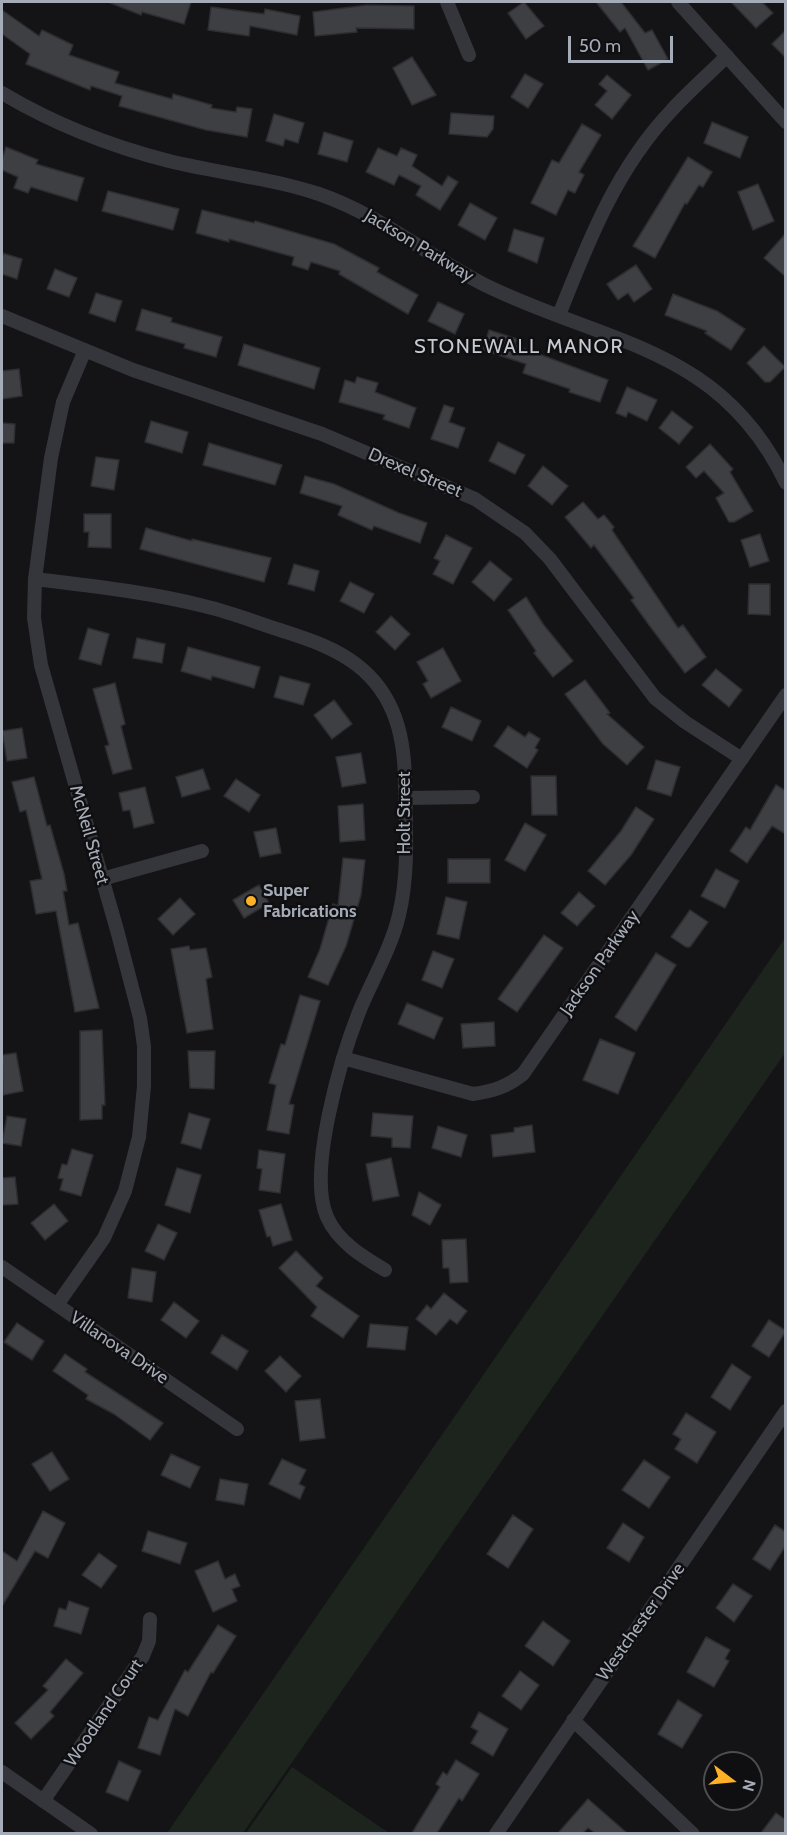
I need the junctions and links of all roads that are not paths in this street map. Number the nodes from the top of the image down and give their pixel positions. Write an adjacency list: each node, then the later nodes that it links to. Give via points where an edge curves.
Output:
1 (447, 2): 3 (street)
2 (678, 2): 4 (street)
3 (470, 55)
4 (727, 56): 6 (street); 7 (street, via 671,111 621,178 591,233)
5 (2, 93): 7 (street, Jackson Parkway, via 59,124 135,152 295,187 339,202 397,230 483,283)
6 (786, 122)
7 (559, 315): 10 (street, Jackson Parkway, via 657,353 694,375 721,395 755,432)
8 (2, 316): 9 (street, Drexel Street)
9 (85, 350): 11 (street, McNeil Street, via 63,402 56,432); 13 (street, Drexel Street, via 321,434 458,491 500,514 550,560 655,698)
10 (786, 483)
11 (36, 579): 15 (street, Holt Street, via 202,605 331,647 367,673 393,710 403,739); 17 (street, McNeil Street, via 34,618 41,665)
12 (786, 695): 13 (street, Jackson Parkway)
13 (742, 759): 18 (street, Jackson Parkway, via 523,1074 510,1084 493,1091 462,1093)
14 (473, 797): 15 (street)
15 (406, 798): 18 (street, Holt Street, via 405,877 400,914)
16 (202, 851): 17 (street)
17 (102, 879): 21 (street, McNeil Street, via 140,1018 144,1086 139,1137 124,1191 104,1238)
18 (343, 1058): 20 (street, Holt Street, via 328,1125 322,1200 340,1237)
19 (2, 1267): 21 (street, Villanova Drive)
20 (385, 1270)
21 (57, 1305): 23 (street, Villanova Drive)
22 (786, 1411): 25 (street, Westchester Drive)
23 (237, 1429)
24 (150, 1619): 27 (street, Woodland Court, via 144,1656)
25 (573, 1720): 29 (street, Westchester Drive); 30 (street)
26 (2, 1772): 27 (street)
27 (43, 1801): 28 (street)
28 (91, 1833)
29 (496, 1833)
30 (693, 1833)

